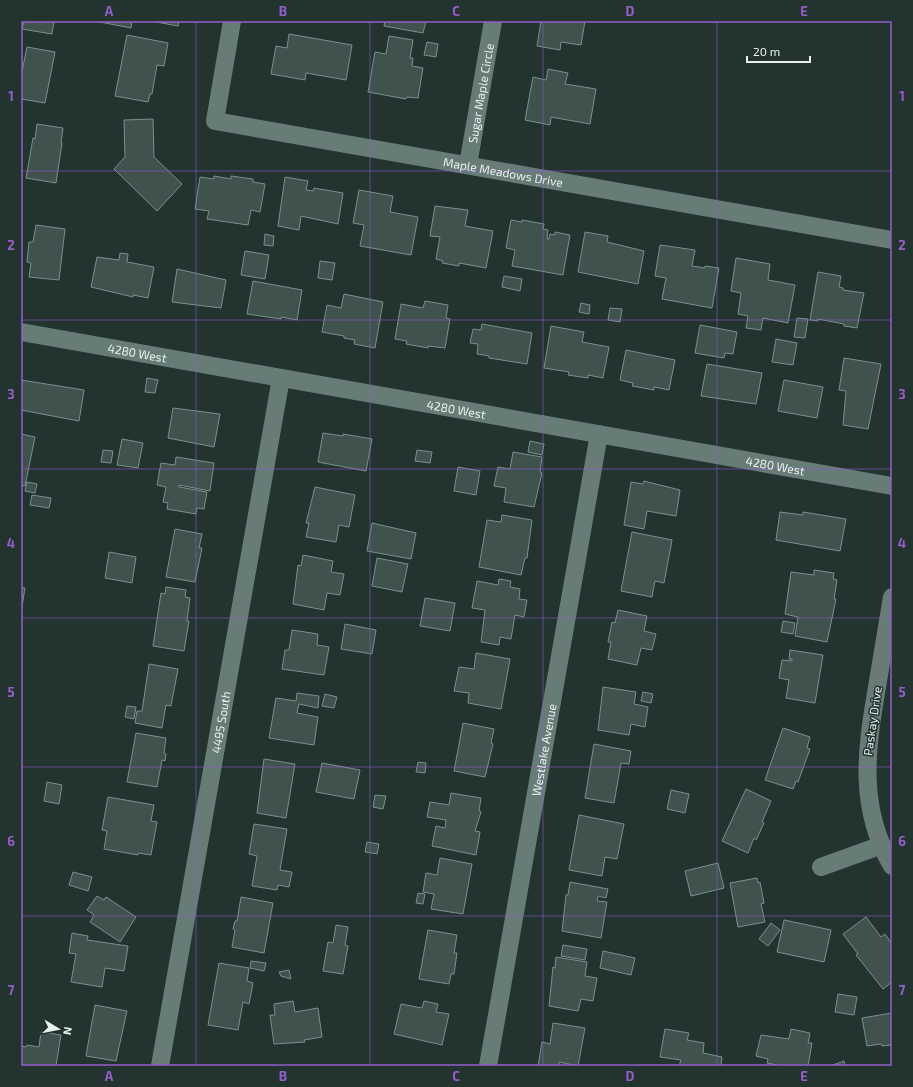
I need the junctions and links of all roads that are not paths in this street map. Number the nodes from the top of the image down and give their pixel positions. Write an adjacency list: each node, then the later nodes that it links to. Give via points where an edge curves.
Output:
1 (232, 21): 3 (street, Maple Meadows Drive, via 215,121)
2 (493, 21): 3 (street, Sugar Maple Circle)
3 (468, 165): 4 (street, Maple Meadows Drive)
4 (892, 240)
5 (21, 332): 6 (street, 4280 West)
6 (281, 378): 7 (street, 4280 West); 13 (street, 4495 South)
7 (599, 434): 8 (street, 4280 West); 14 (street, Westlake Avenue)
8 (892, 486)
9 (892, 597): 10 (street, Paskay Drive, via 868,741 866,773 870,802)
10 (882, 845): 11 (street, Paskay Drive); 12 (street)
11 (892, 866)
12 (821, 867)
13 (160, 1066)
14 (488, 1066)

